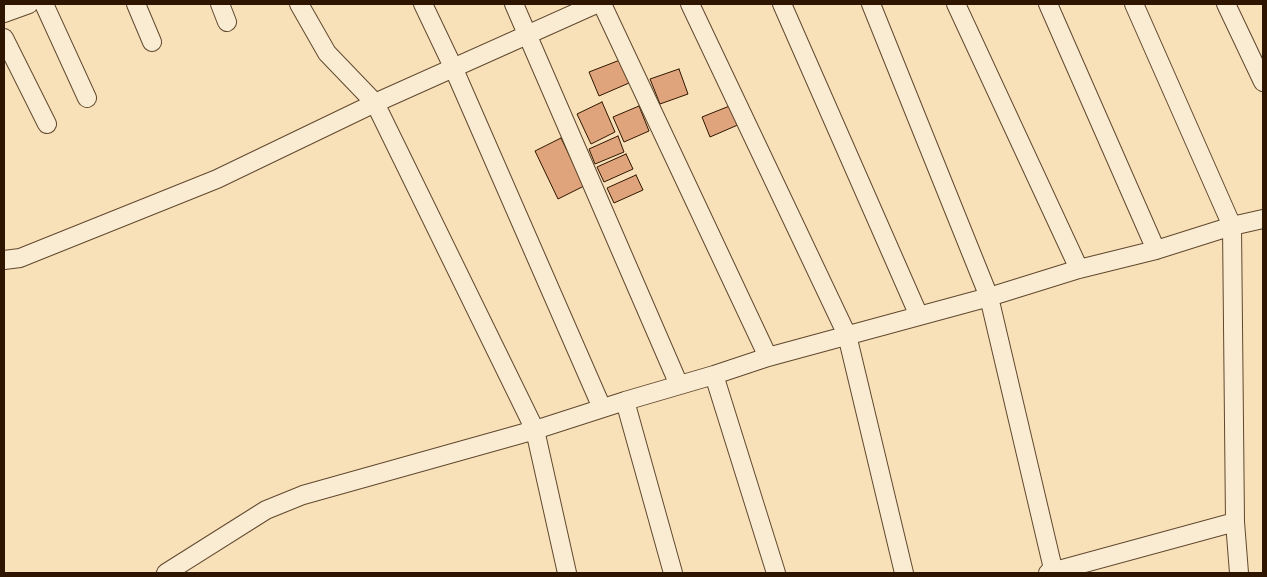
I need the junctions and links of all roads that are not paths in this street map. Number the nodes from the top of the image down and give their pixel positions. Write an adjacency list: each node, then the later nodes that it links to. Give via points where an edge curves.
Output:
1 (29, 4): 17 (street)
2 (44, 4): 24 (street)
3 (136, 4): 21 (street)
4 (220, 4): 18 (street)
5 (299, 4): 25 (street, via 327,52)
6 (423, 4): 22 (street)
7 (514, 4): 19 (street)
8 (596, 4): 19 (street)
9 (602, 4): 35 (street)
10 (690, 4): 34 (street)
11 (782, 4): 33 (street)
12 (871, 4): 32 (street)
13 (956, 4): 31 (street)
14 (1048, 4): 29 (street)
15 (1137, 4): 28 (street)
16 (1226, 4): 23 (street)
17 (4, 13)
18 (227, 22)
19 (528, 34): 22 (street); 37 (street)
20 (4, 38): 26 (street)
21 (152, 42)
22 (453, 67): 25 (street); 39 (street)
23 (1263, 82)
24 (87, 98)
25 (375, 103): 30 (street, via 217,179 20,258); 40 (street)
26 (47, 124)
27 (1263, 219): 28 (street)
28 (1232, 226): 29 (street); 41 (street)
29 (1156, 250): 31 (street)
30 (4, 260)
31 (1079, 269): 32 (street)
32 (989, 297): 33 (street); 47 (street)
33 (919, 316): 34 (street)
34 (847, 335): 35 (street); 46 (street)
35 (768, 357): 36 (street)
36 (714, 375): 37 (street); 45 (street)
37 (679, 385): 38 (street)
38 (625, 400): 39 (street); 44 (street)
39 (602, 408): 40 (street)
40 (535, 430): 42 (street, via 303,495 266,510); 43 (street)
41 (1236, 522): 47 (street); 48 (street)
42 (166, 573)
43 (567, 573)
44 (673, 573)
45 (776, 573)
46 (904, 573)
47 (1052, 573)
48 (1239, 573)

